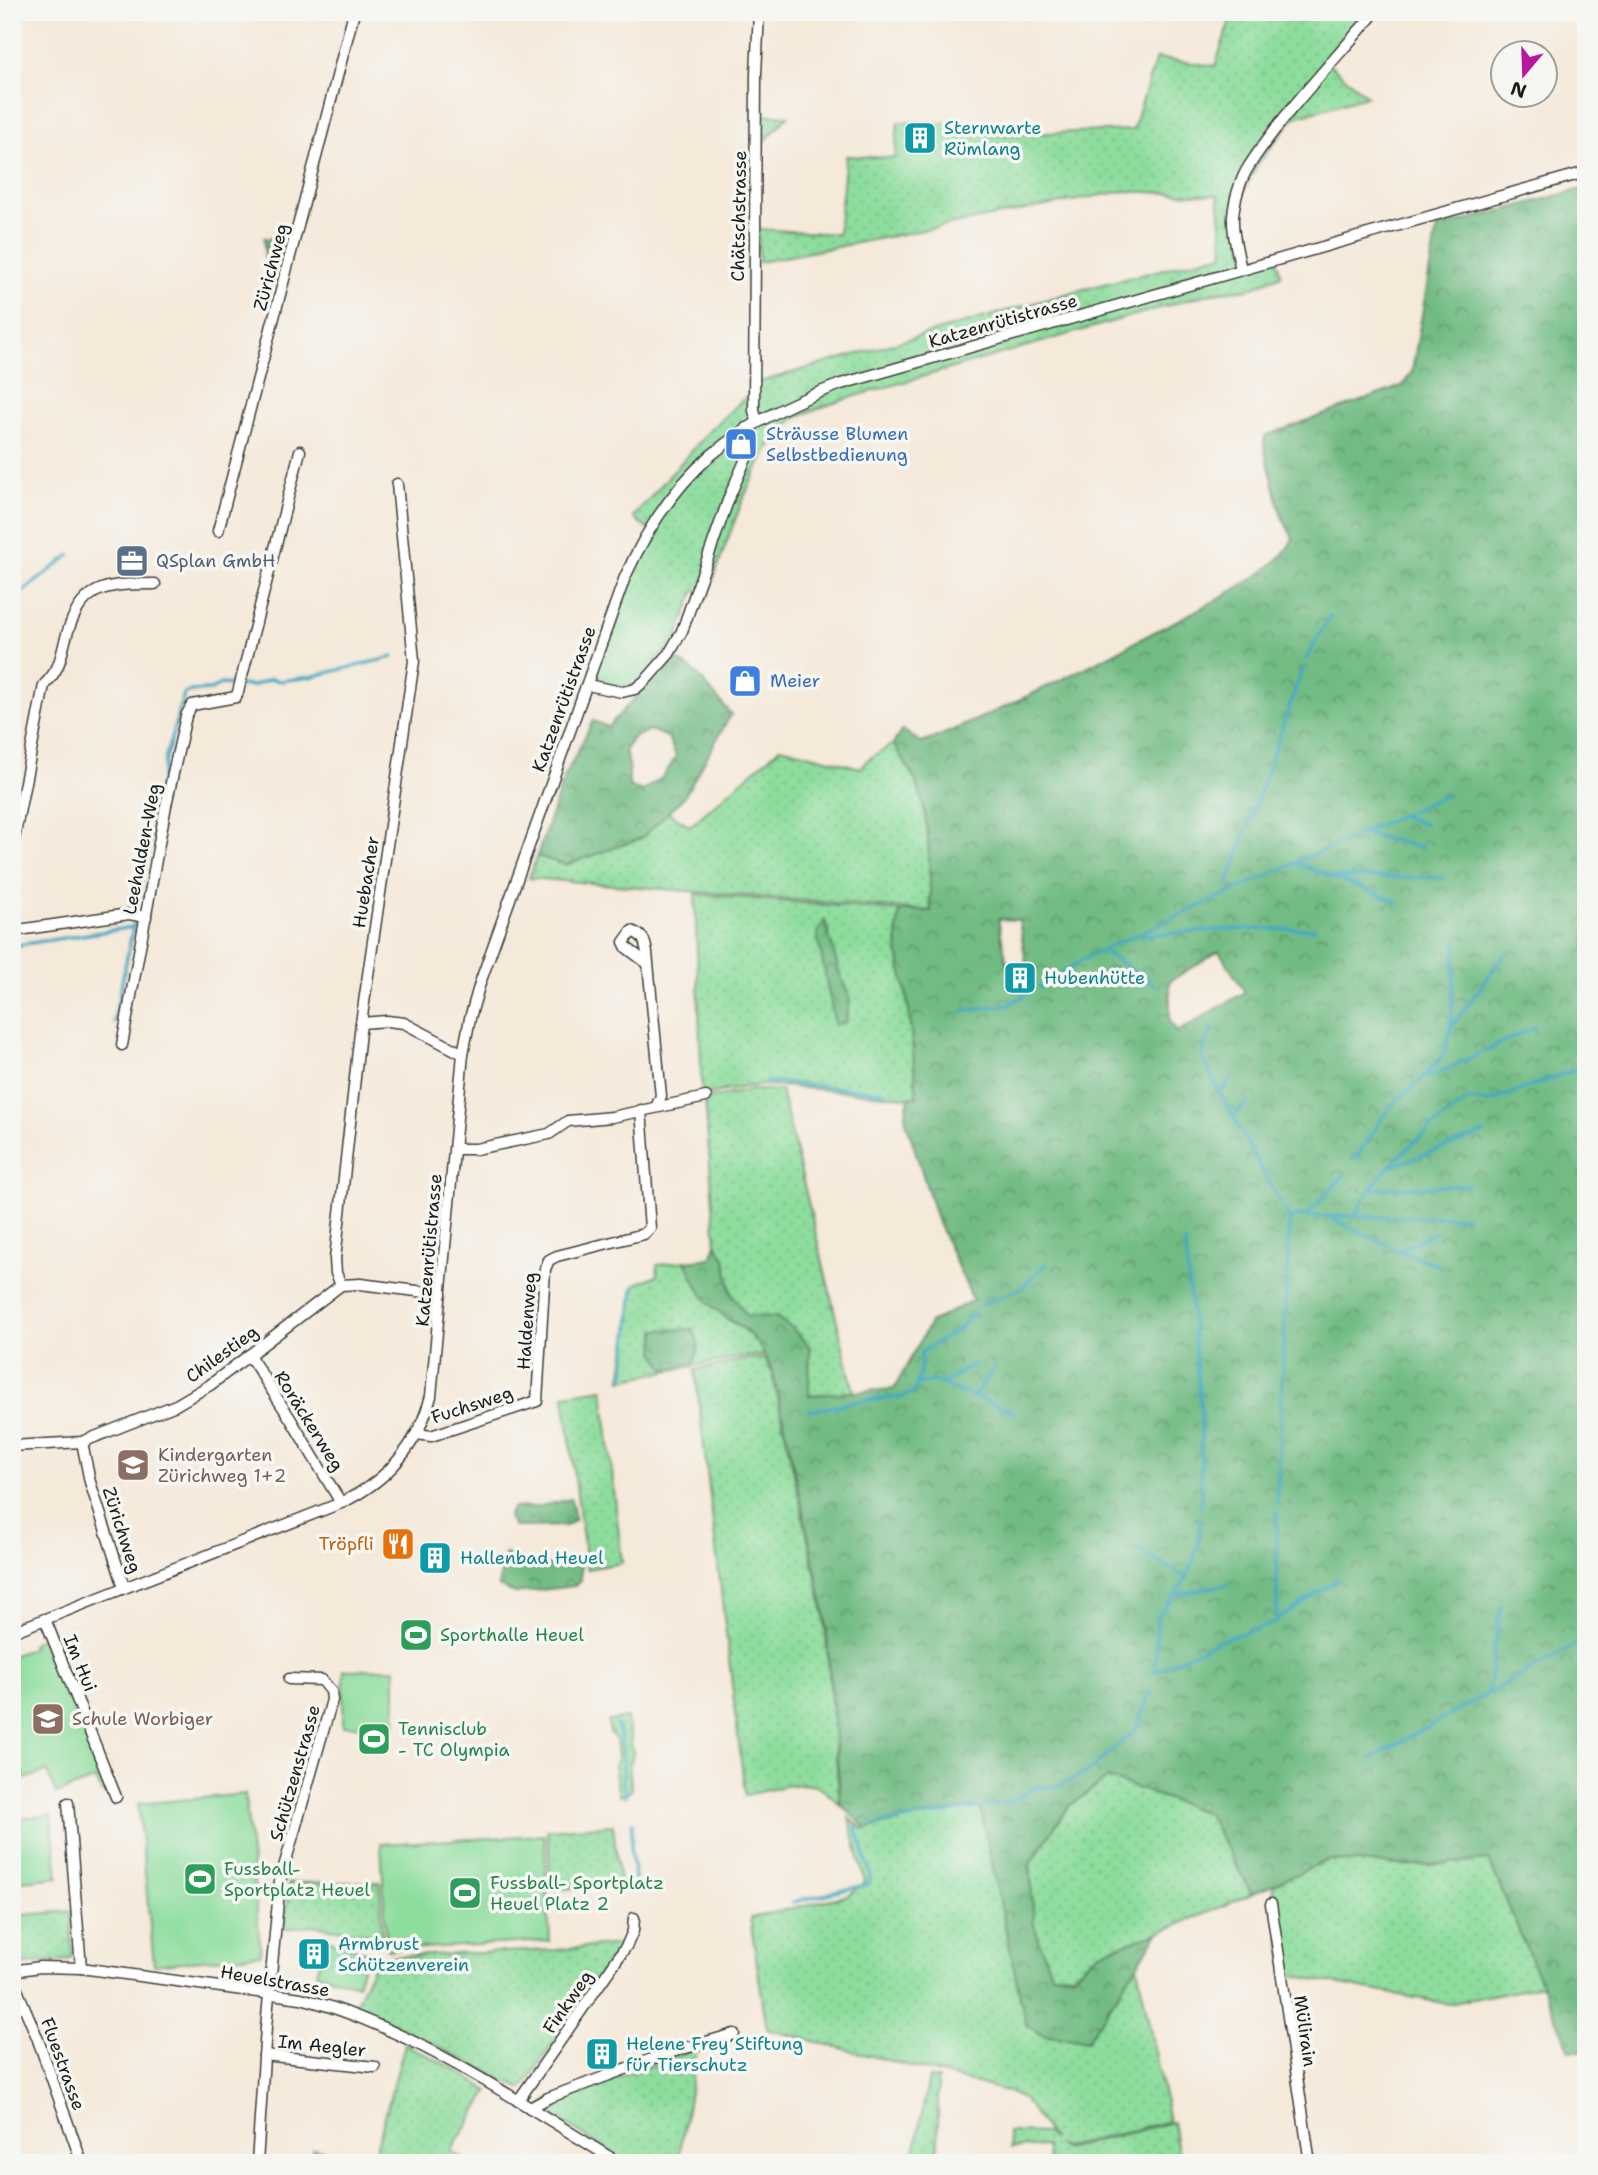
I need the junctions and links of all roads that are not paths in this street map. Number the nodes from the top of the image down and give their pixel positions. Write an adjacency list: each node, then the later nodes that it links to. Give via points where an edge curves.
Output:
1 (354, 12): 10 (street, Zürichweg)
2 (759, 12): 6 (street, Chätschstrasse, via 754,239)
3 (1375, 12): 5 (street, via 1247,169 1233,217)
4 (1586, 172): 5 (street, Katzenrütistrasse)
5 (1241, 270): 6 (street, Katzenrütistrasse, via 841,384)
6 (757, 421): 7 (street, Katzenrütistrasse)
7 (746, 428): 12 (street, Katzenrütistrasse, via 681,483 652,525 625,577); 12 (street, via 752,445 675,644 635,689 622,692)
8 (300, 451): 14 (street, Leehalden-Weg, via 240,692 192,705 186,716)
9 (397, 484): 17 (street, Huebacher, via 414,661)
10 (218, 531)
11 (155, 584): 13 (street, via 114,584 90,594 69,624 56,672 44,685)
12 (587, 685): 19 (street, Katzenrütistrasse, via 480,983)
13 (12, 849)
14 (145, 917): 15 (street, via 129,914); 18 (street, Leehalden-Weg)
15 (12, 931)
16 (647, 963): 21 (street, via 661,1096)
17 (361, 1023): 19 (street, via 404,1023); 24 (street, Huebacher, via 335,1259)
18 (122, 1045)
19 (463, 1054): 23 (street, Katzenrütistrasse)
20 (706, 1097): 21 (street)
21 (656, 1107): 22 (street)
22 (642, 1110): 23 (street, via 568,1121 548,1134); 27 (street, Haldenweg, via 650,1228 644,1234 549,1260)
23 (455, 1149): 25 (street, Katzenrütistrasse)
24 (341, 1285): 25 (street); 26 (street, Chilestieg)
25 (442, 1294): 28 (street, Katzenrütistrasse, via 431,1396)
26 (249, 1355): 29 (street, Chilestieg, via 176,1405); 31 (street, Roräckerweg)
27 (537, 1401): 28 (street, Fuchsweg, via 431,1436)
28 (417, 1434): 31 (street, Katzenrütistrasse, via 391,1469)
29 (82, 1443): 30 (street, Chilestieg); 32 (street, Zürichweg)
30 (12, 1446)
31 (341, 1503): 32 (street, Katzenrütistrasse)
32 (124, 1587): 33 (street, Katzenrütistrasse)
33 (46, 1619): 34 (street, Katzenrütistrasse); 36 (street, Im Hui)
34 (12, 1632)
35 (289, 1679): 43 (street, Schützenstrasse, via 322,1680 332,1700 280,1881)
36 (116, 1797)
37 (68, 1802): 40 (street)
38 (1271, 1904): 52 (street, Mülirain)
39 (634, 1918): 47 (street, Finkweg, via 627,1945)
40 (81, 1968): 41 (street, Heuelstrasse); 43 (street, Heuelstrasse)
41 (12, 1971)
42 (12, 1978): 49 (street, Fluestrasse)
43 (269, 1994): 45 (street, Im Aegler); 47 (street, Heuelstrasse, via 302,1998 355,2015)
44 (734, 2034): 48 (street, via 665,2054)
45 (264, 2055): 46 (street, Im Aegler); 50 (street, Im Aegler)
46 (375, 2067)
47 (518, 2101): 48 (street, Heuelstrasse)
48 (530, 2108): 51 (street, Heuelstrasse)
49 (82, 2163)
50 (257, 2163)
51 (620, 2163)
52 (1310, 2163)

